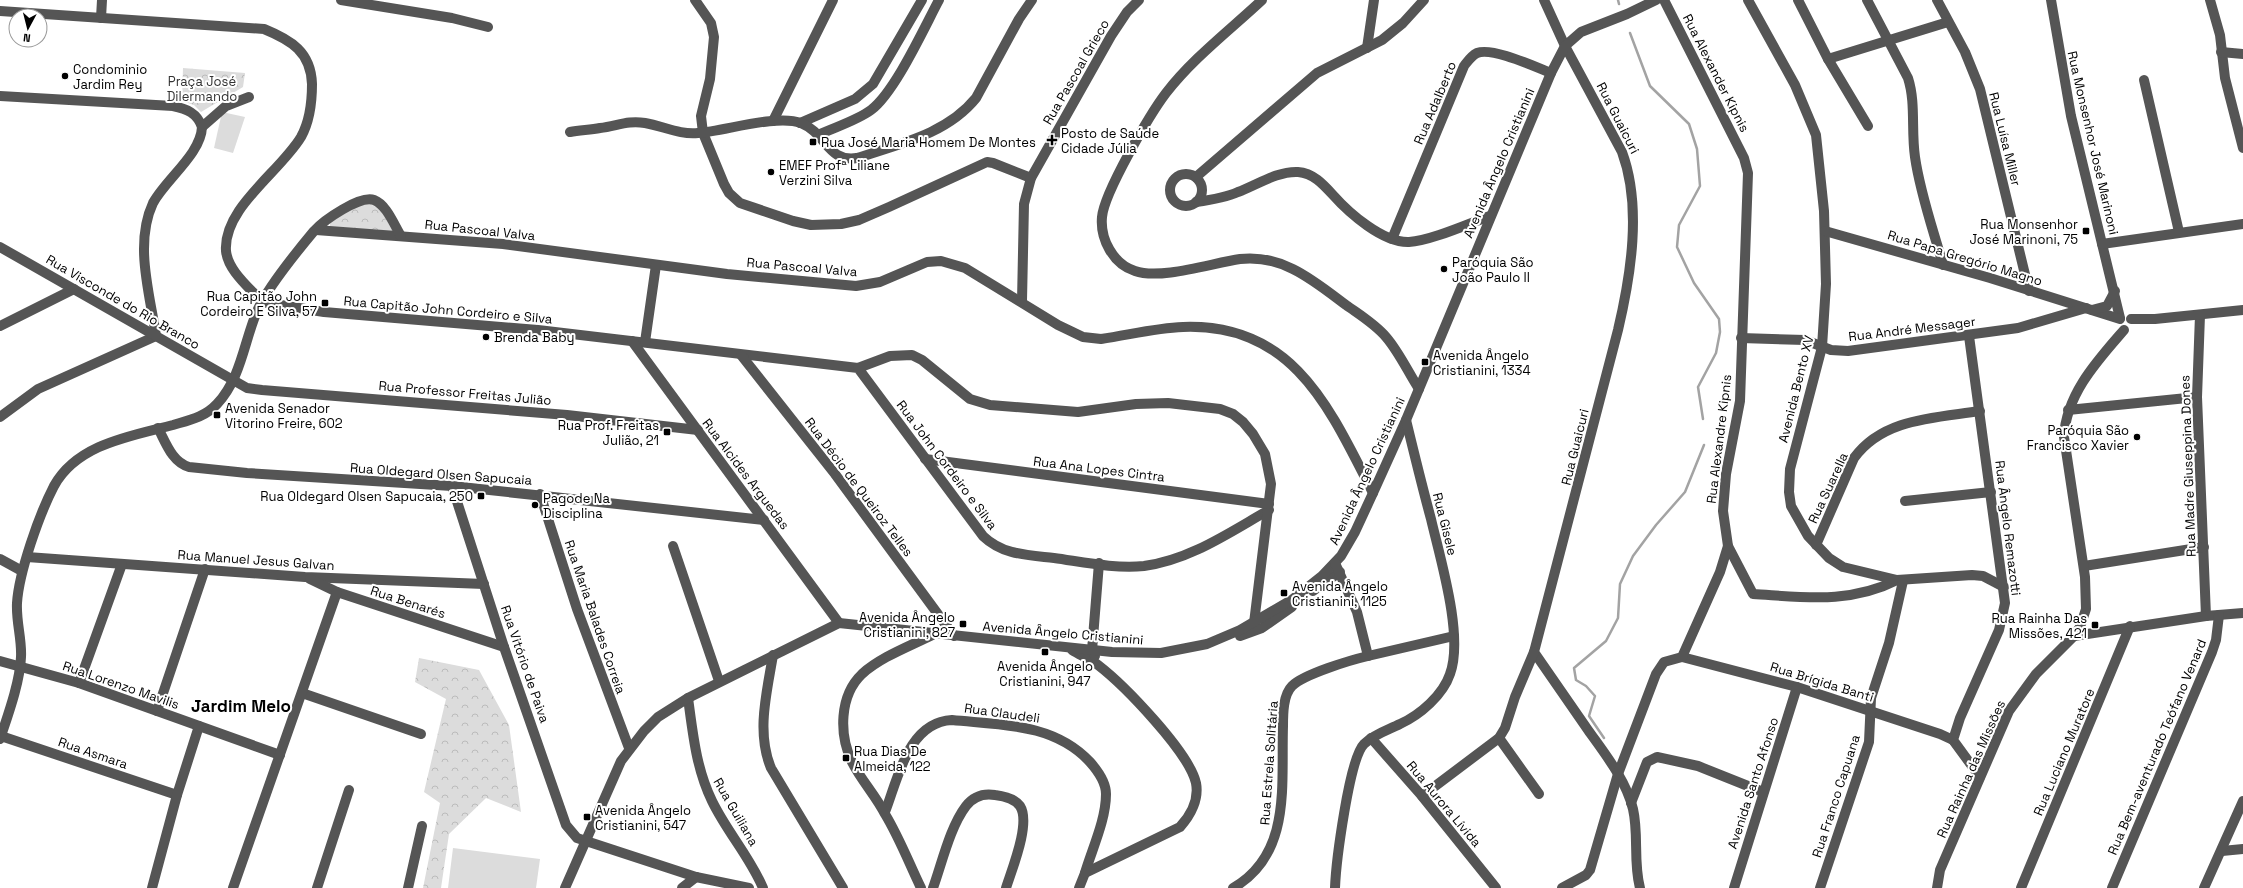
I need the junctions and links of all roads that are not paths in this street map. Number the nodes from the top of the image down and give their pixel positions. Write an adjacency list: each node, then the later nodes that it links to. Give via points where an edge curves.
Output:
1 (102, 0): 22 (street)
2 (341, 0): 24 (street, via 452,18)
3 (695, 0): 41 (street, via 711,23 714,37 710,79 701,116)
4 (833, 0): 35 (street)
5 (922, 0): 37 (street, via 874,84 855,98)
6 (939, 0): 42 (street, via 893,84 882,99 872,110)
7 (1032, 0): 42 (street, via 976,98 969,107 947,124 929,133 848,159 838,157)
8 (1139, 0): 46 (street, Rua Pascoal Grieco, via 1127,12 1111,36)
9 (1262, 0): 78 (street, via 1179,78 1157,106 1104,205 1101,225 1106,245 1116,259 1128,268 1146,273 1181,270 1241,259 1269,260 1289,266 1305,274 1375,326 1390,342)
10 (1374, 0): 27 (street)
11 (1424, 0): 27 (street, via 1394,31)
12 (1544, 0): 26 (street, Rua Guaicuri)
13 (1656, 0): 26 (street, Avenida Ângelo Cristianini, via 1580,32)
14 (1664, 0): 44 (street, Rua Alexander Kipnis)
15 (1748, 0): 51 (street, Avenida Bento XV, via 1795,85 1816,135)
16 (1798, 0): 30 (street)
17 (1867, 0): 25 (street)
18 (1937, 0): 23 (street, Rua Luísa Miller)
19 (2051, 0): 55 (street, Rua Monsenhor José Marinoni, via 2071,116)
20 (2210, 0): 28 (street, via 2220,35)
21 (0, 11): 22 (street)
22 (101, 18): 63 (street, via 264,29 292,42 301,51 312,78 311,105 307,121 295,145 240,209 228,232 226,253 231,266)
23 (1948, 22): 25 (street); 60 (street, Rua Luísa Miller, via 1965,52 1980,88)
24 (488, 27)
25 (1888, 41): 30 (street); 58 (street, via 1911,88 1918,176)
26 (1565, 46): 31 (street, Avenida Ângelo Cristianini); 124 (street, Rua Guaicuri, via 1627,165 1632,200 1631,251 1626,295 1618,330)
27 (1367, 48): 45 (street, via 1317,74)
28 (2221, 52): 29 (street); 36 (street, via 2225,78)
29 (2243, 54)
30 (1828, 59): 38 (street)
31 (1551, 73): 48 (street, Avenida Ângelo Cristianini); 54 (street, Rua Adalberto, via 1489,52 1476,54 1470,58 1464,66)
32 (2144, 80): 52 (street)
33 (0, 96): 39 (street, via 173,106 190,111)
34 (249, 97): 39 (street, via 226,106)
35 (773, 121): 37 (street); 41 (street)
36 (2240, 121): 43 (street)
37 (800, 123): 42 (street)
38 (1868, 126)
39 (202, 127): 69 (street, via 200,138 191,154 169,179 153,204 147,223 144,258)
40 (570, 132): 41 (street, via 634,122 683,133)
41 (703, 133): 46 (street, via 724,184 734,199 760,211 811,225 841,224 859,220 987,162)
42 (818, 135)
43 (2243, 148)
44 (1744, 158): 71 (street, Rua Alexandre Kipnis, via 1748,173 1748,190)
45 (1196, 177): 47 (street, via 1202,186 1200,198); 47 (street, via 1187,174 1178,176 1171,183 1170,192 1174,201 1182,206)
46 (1031, 178): 62 (street, Rua Pascoal Grieco, via 1024,204)
47 (1196, 202): 54 (street, via 1237,193 1287,173 1307,174 1324,186 1358,219)
48 (1490, 216): 54 (street, via 1416,241 1402,242); 78 (street, Avenida Ângelo Cristianini)
49 (2243, 224): 52 (street)
50 (316, 230): 53 (street, Rua Pascoal Valva); 53 (street, via 334,215 368,199 376,200 383,206); 63 (street)
51 (1825, 231): 58 (street, Rua Papa Gregório Magno); 74 (street, Avenida Bento XV, via 1826,284)
52 (2178, 232): 55 (street)
53 (401, 236): 57 (street, Rua Pascoal Valva, via 503,244)
54 (1392, 239)
55 (2102, 244): 61 (street, Rua Monsenhor José Marinoni)
56 (0, 247): 59 (street, Rua Visconde do Rio Branco)
57 (656, 265): 62 (street, Rua Pascoal Valva, via 856,286 880,282 927,262 941,260 965,268); 73 (street)
58 (1942, 265): 60 (street, Rua Papa Gregório Magno)
59 (74, 289): 68 (street); 69 (street, Rua Visconde do Rio Branco)
60 (2029, 291): 64 (street, Rua Papa Gregório Magno)
61 (2115, 292): 64 (street, Rua André Messager, via 2107,306); 67 (street, Rua Monsenhor José Marinoni)
62 (1022, 301): 89 (street, Rua Pascoal Valva, via 1058,325 1092,339 1184,327 1237,333 1266,345 1291,363 1309,382 1337,423)
63 (262, 302): 72 (street, Rua Capitão John Cordeiro e Silva, via 324,312); 77 (street, via 247,348)
64 (2091, 310): 67 (street, Rua Papa Gregório Magno); 70 (street, Rua André Messager, via 2018,328)
65 (2243, 310): 66 (street)
66 (2200, 315): 67 (street); 79 (street, Rua Madre Giuseppina Dones)
67 (2124, 322): 80 (street, Rua Rainha das Missões)
68 (0, 326)
69 (156, 336): 77 (street, Rua Visconde do Rio Branco); 82 (street, via 38,389)
70 (1970, 336): 74 (street, Rua André Messager, via 1848,351); 81 (street, Rua Ângelo Remazotti)
71 (1741, 338): 74 (street, Rua André Messager, via 1801,340); 96 (street, Rua Alexandre Kipnis, via 1740,400 1726,474 1723,510)
72 (632, 341): 73 (street); 85 (street, Rua Alcides Arguedas)
73 (646, 342): 75 (street)
74 (1822, 347): 94 (street, Avenida Bento XV, via 1799,430 1789,481 1791,506)
75 (742, 354): 76 (street); 118 (street, Rua Décio de Queiroz Telles, via 835,474)
76 (858, 368): 86 (street, Rua John Cordeiro e Silva); 92 (street, via 890,356 912,355 922,360 970,399 990,405 1078,412 1136,404 1168,403 1220,409 1243,422 1265,454 1271,484)
77 (232, 379): 84 (street, via 219,402 205,415); 85 (street, Rua Professor Freitas Julião, via 247,388 262,390 559,414)
78 (1419, 389): 83 (street, Avenida Ângelo Cristianini)
79 (2197, 397): 80 (street); 97 (street, Rua Madre Giuseppina Dones)
80 (2068, 410): 102 (street, Rua Rainha das Missões, via 2064,437)
81 (1980, 411): 88 (street, Rua Ângelo Remazotti); 94 (street, Rua Suarella, via 1909,422 1877,435 1863,446 1844,480)
82 (0, 417)
83 (1406, 420): 89 (street, Avenida Ângelo Cristianini); 119 (street, Rua Gisele, via 1440,556)
84 (158, 428): 87 (street, Rua Oldegard Olsen Sapucaia, via 174,456 189,467 254,474); 98 (street, via 106,444 72,463 54,487)
85 (698, 430): 93 (street, Rua Alcides Arguedas)
86 (926, 459): 92 (street, Rua Ana Lopes Cintra); 100 (street, Rua John Cordeiro e Silva, via 983,536 998,548 1018,554)
87 (452, 486): 90 (street, Rua Oldegard Olsen Sapucaia); 108 (street, Rua Vitório de Paiva)
88 (1991, 492): 91 (street); 109 (street, Rua Ângelo Remazotti)
89 (1373, 493): 103 (street, Avenida Ângelo Cristianini)
90 (540, 494): 93 (street, Rua Oldegard Olsen Sapucaia); 144 (street, Rua Maria Balades Correia, via 577,609)
91 (1905, 502)
92 (1269, 507): 100 (street, Rua John Cordeiro e Silva, via 1212,542 1185,555 1162,562 1124,566); 115 (street)
93 (764, 520): 114 (street, Rua Alcides Arguedas)
94 (1816, 545): 107 (street, Avenida Bento XV, via 1842,567)
95 (673, 546): 131 (street)
96 (1728, 546): 107 (street, Rua Alexandre Kipnis, via 1753,594 1850,596 1872,592); 127 (street, via 1720,572)
97 (2204, 546): 102 (street); 113 (street, Rua Madre Giuseppina Dones)
98 (27, 558): 101 (street, Rua Manuel Jesus Galvan); 105 (street)
99 (0, 559): 105 (street)
100 (1099, 563): 123 (street)
101 (122, 564): 104 (street, Rua Manuel Jesus Galvan); 132 (street)
102 (2084, 566): 120 (street, Rua Rainha das Missões, via 2086,609)
103 (1337, 568): 115 (street, Avenida Ângelo Cristianini); 126 (street, via 1357,612); 129 (street, via 1262,628 1197,652 1152,660 1108,658)
104 (205, 569): 106 (street, Rua Manuel Jesus Galvan); 137 (street)
105 (22, 571): 130 (street, via 17,603 21,645)
106 (305, 577): 108 (street, Rua Manuel Jesus Galvan); 110 (street, Rua Benarés)
107 (1900, 580): 109 (street, Avenida Bento XV, via 1972,574 1988,578); 136 (street, Rua Franco Capuana, via 1889,643 1873,691)
108 (484, 584): 121 (street, Rua Vitório de Paiva)
109 (2004, 587): 143 (street, Rua Ângelo Remazotti, via 2004,610 1999,630 1960,718)
110 (337, 592): 121 (street, Rua Benarés); 134 (street)
111 (2243, 613): 112 (street)
112 (2219, 615): 113 (street); 184 (street, Rua Bem-aventurado Teófano Venard, via 2212,652)
113 (2206, 616): 116 (street)
114 (839, 623): 117 (street, Avenida Ângelo Cristianini); 125 (street)
115 (1254, 623): 123 (street, Avenida Ângelo Cristianini, via 1206,644 1181,650 1131,654)
116 (2130, 626): 120 (street); 183 (street, Rua Luciano Muratore)
117 (934, 634): 118 (street, Avenida Ângelo Cristianini); 155 (street, via 879,662 862,674 848,693 843,728 848,751 852,763)
118 (954, 636): 122 (street, Avenida Ângelo Cristianini)
119 (1454, 636): 126 (street, Rua Estrela Solitária); 141 (street, Rua Gisele, via 1449,678 1430,703 1415,716)
120 (2074, 636): 147 (street, Rua Rainha das Missões, via 2036,674 2020,695 2003,724)
121 (504, 647): 157 (street, Rua Vitório de Paiva, via 566,825 577,838)
122 (1067, 647): 123 (street, Avenida Ângelo Cristianini); 129 (street)
123 (1092, 650): 129 (street)
124 (1534, 652): 142 (street, Rua Guaicuri); 146 (street)
125 (773, 655): 131 (street); 170 (street, via 763,720 766,756)
126 (1368, 656): 175 (street, Rua Estrela Solitária, via 1300,680 1288,692 1283,715 1279,823 1274,840 1255,872)
127 (1682, 657): 133 (street, Rua Brígida Banti); 146 (street, via 1660,665)
128 (0, 661): 130 (street, Rua Lorenzo Mavilis)
129 (1099, 666): 160 (street, via 1175,745 1193,773 1197,793 1188,819 1174,832)
130 (20, 668): 132 (street, Rua Lorenzo Mavilis); 140 (street)
131 (719, 681): 135 (street)
132 (79, 683): 137 (street, Rua Lorenzo Mavilis)
133 (1797, 687): 136 (street, Rua Brígida Banti); 149 (street, Avenida Santo Afonso)
134 (302, 693): 139 (street); 145 (street)
135 (688, 698): 144 (street, via 658,717); 169 (street, Rua Guiliana, via 702,780)
136 (1870, 710): 143 (street, Rua Brígida Banti); 181 (street, Rua Franco Capuana, via 1869,742)
137 (157, 711): 138 (street, Rua Lorenzo Mavilis)
138 (199, 726): 145 (street, Rua Lorenzo Mavilis); 151 (street)
139 (421, 734)
140 (1, 737): 151 (street, Rua Asmara)
141 (1371, 738): 152 (street, Rua Aurora Lívida); 176 (street, via 1359,750 1354,766)
142 (1499, 738): 150 (street); 152 (street)
143 (1953, 740): 147 (street)
144 (629, 748): 157 (street)
145 (280, 755): 163 (street)
146 (1618, 774): 154 (street); 178 (street, via 1590,870 1586,875)
147 (1980, 777): 182 (street, Rua Rainha das Missões, via 1940,870)
148 (349, 790): 164 (street)
149 (1763, 792): 154 (street, via 1698,766 1658,757 1647,762); 180 (street, Avenida Santo Afonso)
150 (1539, 794)
151 (177, 795): 162 (street)
152 (1422, 796): 177 (street, Rua Aurora Lívida)
153 (2243, 801): 159 (street)
154 (1631, 802): 179 (street)
155 (885, 812): 160 (street, Rua Claudeli, via 910,749 918,736 930,725 952,720 1040,731 1060,738 1081,752 1095,767 1104,783 1104,811); 171 (street)
156 (422, 826): 165 (street)
157 (586, 841): 161 (street, Rua Vitório de Paiva); 166 (street)
158 (2243, 849): 159 (street)
159 (2222, 851): 185 (street)
160 (1085, 873): 174 (street, Rua Claudeli)
161 (696, 877): 167 (street); 168 (street, Rua Vitório de Paiva)
162 (152, 886)
163 (234, 888)
164 (317, 888)
165 (408, 888)
166 (565, 888)
167 (682, 888)
168 (749, 888)
169 (763, 888)
170 (843, 888)
171 (921, 888)
172 (933, 888): 173 (street, via 958,820 966,806 977,796 991,794 1015,802 1023,813 1021,837)
173 (1006, 888)
174 (1079, 888)
175 (1233, 888)
176 (1335, 888)
177 (1496, 888)
178 (1562, 888)
179 (1640, 888)
180 (1734, 888)
181 (1820, 888)
182 (1937, 888)
183 (2021, 888)
184 (2112, 888)
185 (2204, 888)

